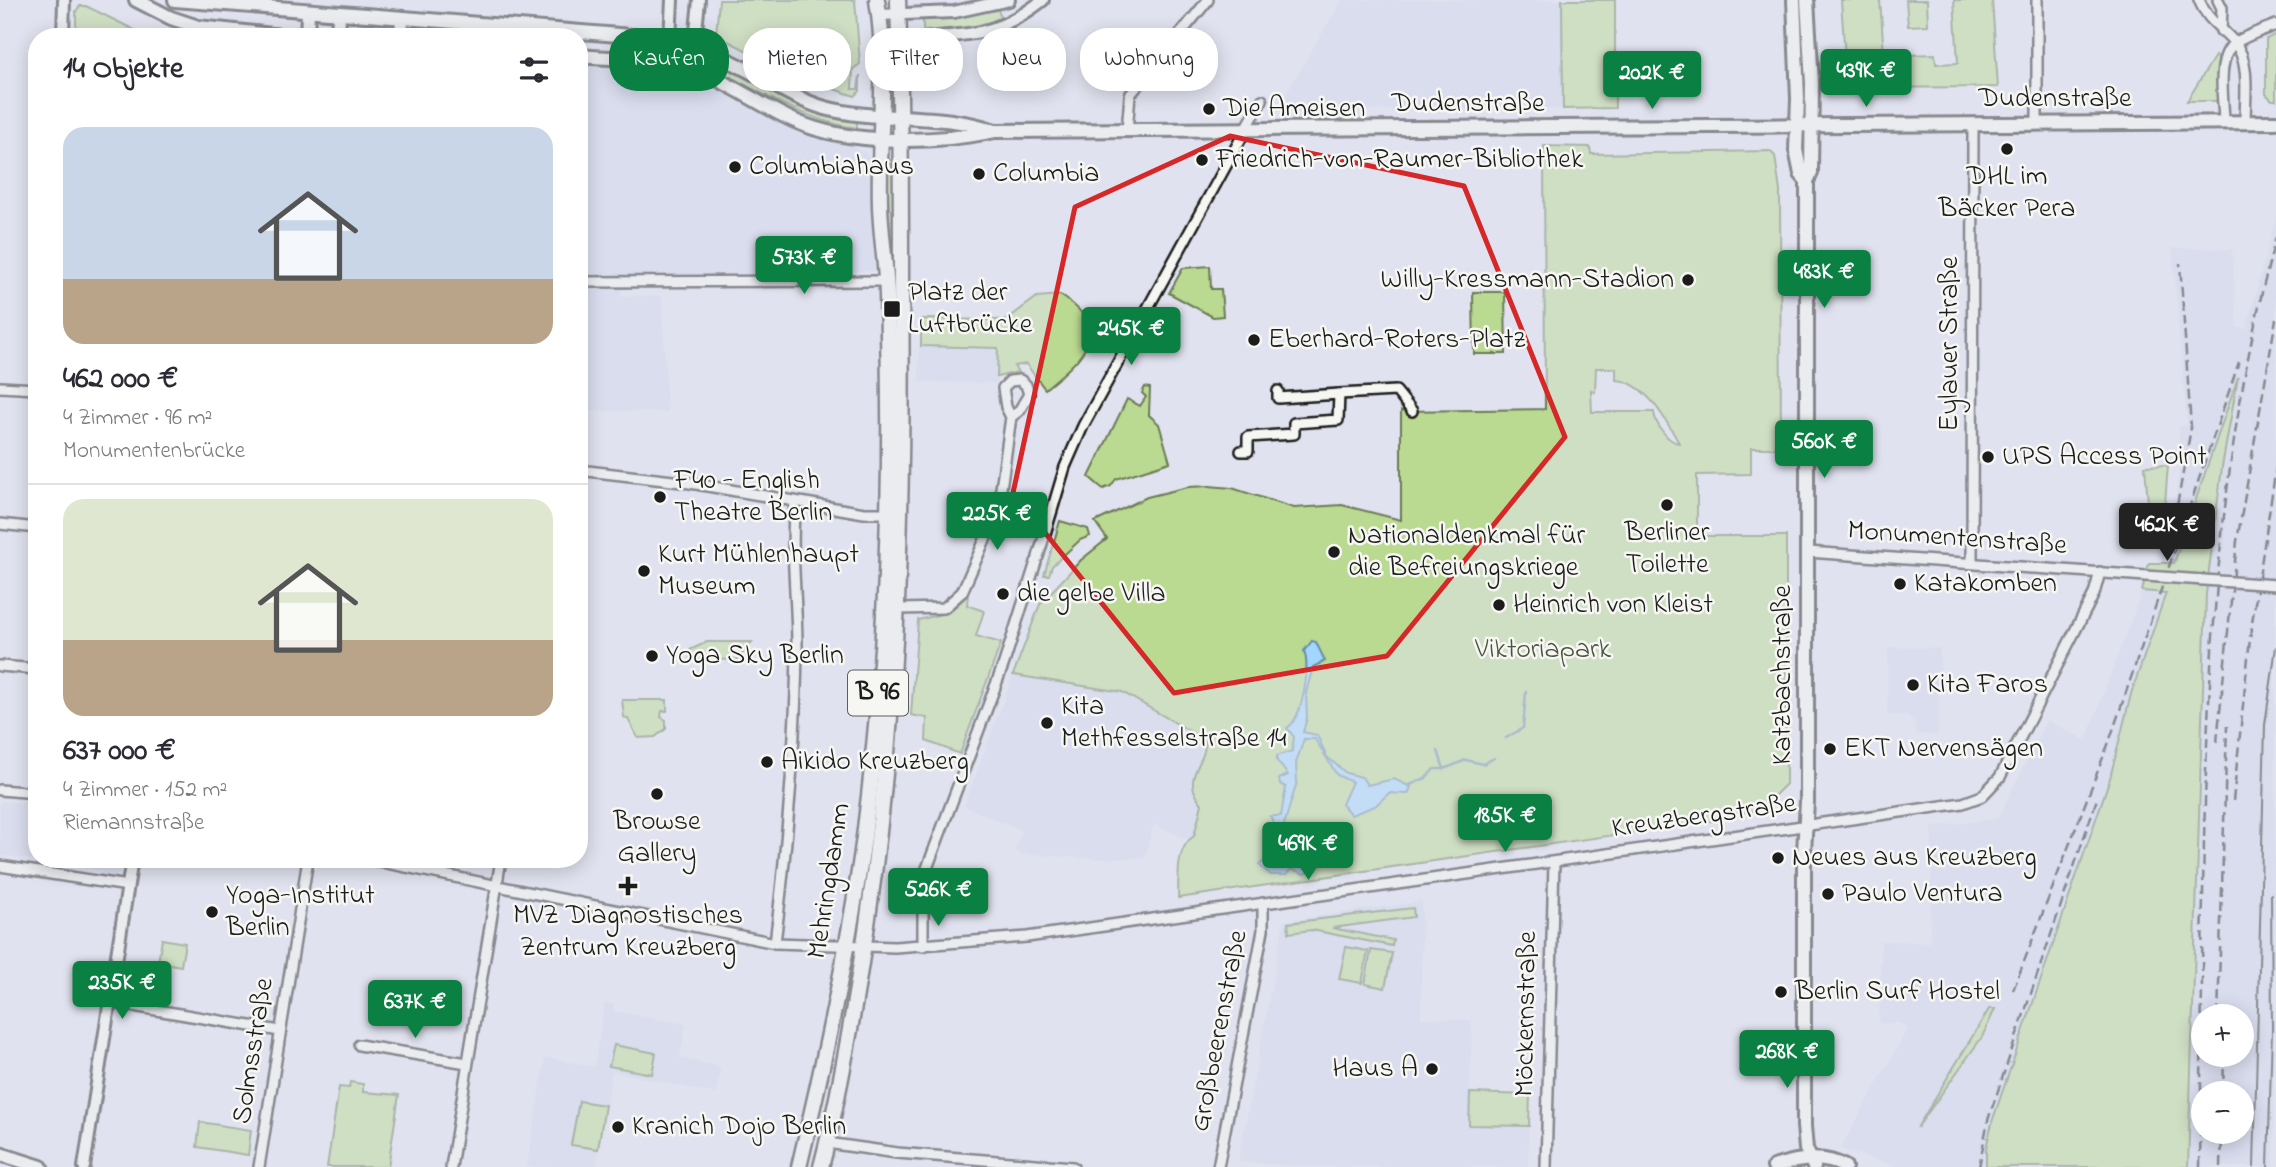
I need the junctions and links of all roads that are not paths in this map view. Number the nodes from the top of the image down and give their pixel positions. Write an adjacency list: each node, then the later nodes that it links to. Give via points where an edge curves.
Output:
1 (64, 0): 23 (street)
2 (165, 0): 14 (main road)
3 (174, 0): 17 (main road)
4 (672, 0): 29 (street)
5 (699, 0): 30 (street)
6 (877, 0): 19 (main road, B 96)
7 (1043, 0): 21 (street)
8 (1208, 0): 55 (street, via 1130,95)
9 (1794, 0): 36 (main road)
10 (1807, 0): 36 (main road)
11 (2037, 0): 50 (street)
12 (2199, 0): 33 (street, via 2206,17)
13 (2218, 0): 33 (street)
14 (140, 1): 24 (main road, via 171,18)
15 (1005, 1): 16 (street, via 954,12); 21 (street)
16 (899, 7): 19 (street); 31 (main road, B 96)
17 (308, 12): 18 (main road); 25 (main road)
18 (339, 14): 20 (main road); 26 (main road)
19 (880, 15): 44 (main road, B 96)
20 (402, 18): 27 (main road); 28 (main road)
21 (1008, 23): 35 (street)
22 (2276, 25): 37 (street)
23 (63, 28)
24 (207, 28)
25 (307, 28)
26 (338, 28)
27 (401, 28)
28 (543, 28)
29 (671, 28)
30 (695, 28)
31 (900, 28)
32 (588, 31): 34 (main road)
33 (2221, 31): 37 (street)
34 (609, 33)
35 (963, 34)
36 (1803, 34): 51 (main road, Katzbachstraße); 52 (main road, Katzbachstraße)
37 (2235, 43): 46 (street, via 2244,59); 48 (street, via 2225,59)
38 (588, 57): 39 (main road)
39 (609, 59)
40 (729, 61): 44 (main road, via 807,102 846,113)
41 (729, 86): 56 (main road, via 797,122 830,133)
42 (901, 91): 45 (main road, B 96)
43 (1262, 100): 53 (street)
44 (881, 116): 45 (main road); 56 (main road, B 96)
45 (902, 118): 54 (main road, Dudenstraße, via 975,123); 57 (main road, B 96)
46 (2245, 122): 47 (main road, Dudenstraße); 48 (main road, Dudenstraße)
47 (2276, 122)
48 (2224, 123): 50 (main road, Dudenstraße)
49 (1973, 124): 50 (main road, Dudenstraße); 52 (main road, Dudenstraße); 76 (street, Eylauer Straße)
50 (2037, 124)
51 (1798, 126): 52 (main road, Dudenstraße); 53 (main road, Dudenstraße); 58 (main road, Katzbachstraße, via 1796,150)
52 (1812, 126): 58 (main road, Katzbachstraße)
53 (1244, 130): 55 (main road, Dudenstraße); 95 (street, via 1065,467 1004,663 923,879)
54 (995, 131): 55 (main road, Dudenstraße); 57 (main road, Dudenstraße)
55 (1127, 131)
56 (881, 138): 57 (main road); 59 (main road, Mehringdamm / B 96)
57 (902, 138): 60 (main road, Mehringdamm / B 96)
58 (1807, 181): 75 (main road, Katzbachstraße)
59 (886, 281): 60 (main road); 61 (street); 71 (main road, Mehringdamm / B 96)
60 (901, 281): 72 (main road, Mehringdamm / B 96)
61 (588, 282)
62 (0, 387): 63 (street)
63 (28, 388)
64 (1278, 391): 65 (street, via 1278,398)
65 (1339, 394): 66 (street, via 1396,391); 68 (street, via 1338,420 1294,423 1294,434 1248,437 1248,451)
66 (1412, 411)
67 (1011, 416): 79 (street, via 998,510 962,592 944,608)
68 (1241, 451)
69 (588, 471): 70 (street)
70 (795, 502): 71 (street); 94 (street, via 794,742)
71 (887, 513): 72 (street); 96 (main road, Mehringdamm / B 96, via 876,716)
72 (902, 513): 79 (main road, Mehringdamm / B 96)
73 (0, 524): 74 (street)
74 (28, 527)
75 (1808, 552): 76 (street, Monumentenstraße); 84 (main road, Katzbachstraße)
76 (1972, 563): 77 (street, Monumentenstraße)
77 (2100, 572): 78 (street, Monumentenstraße, bridge); 84 (street, Kreuzbergstraße, via 2094,594 1989,792 1963,803)
78 (2276, 585)
79 (899, 609): 97 (main road, Mehringdamm / B 96, via 890,743)
80 (0, 666): 81 (street)
81 (28, 668)
82 (0, 790): 83 (street)
83 (28, 792)
84 (1806, 825): 85 (street, Kreuzbergstraße); 104 (main road, Katzbachstraße, via 1804,1142)
85 (1554, 862): 93 (street, Kreuzbergstraße); 113 (street, Möckernstraße)
86 (0, 866): 91 (street)
87 (131, 868): 91 (street)
88 (307, 868): 99 (street, Solmsstraße)
89 (410, 868): 92 (street, Kreuzbergstraße)
90 (499, 868): 92 (street)
91 (128, 886): 98 (street)
92 (495, 886): 94 (street, Kreuzbergstraße); 101 (street)
93 (1263, 904): 95 (street, Kreuzbergstraße, via 1027,937); 112 (street, Großbeerenstraße, via 1263,930)
94 (775, 943): 96 (street, Kreuzbergstraße)
95 (923, 946): 97 (street, Kreuzbergstraße)
96 (846, 947): 97 (street, Kreuzbergstraße); 109 (main road, Mehringdamm / B 96)
97 (864, 947): 102 (main road, Mehringdamm / B 96)
98 (109, 1002): 99 (street); 106 (street)
99 (280, 1031): 107 (street, Solmsstraße)
100 (359, 1045): 101 (street)
101 (467, 1063): 108 (street)
102 (827, 1143): 110 (main road, Mehringdamm / B 96); 111 (street)
103 (0, 1154): 105 (main road)
104 (1812, 1163): 114 (main road); 115 (main road)
105 (41, 1167)
106 (84, 1167)
107 (259, 1167)
108 (451, 1167)
109 (799, 1167)
110 (821, 1167)
111 (1073, 1167)
112 (1218, 1167)
113 (1546, 1167)
114 (1774, 1167)
115 (1845, 1167)

